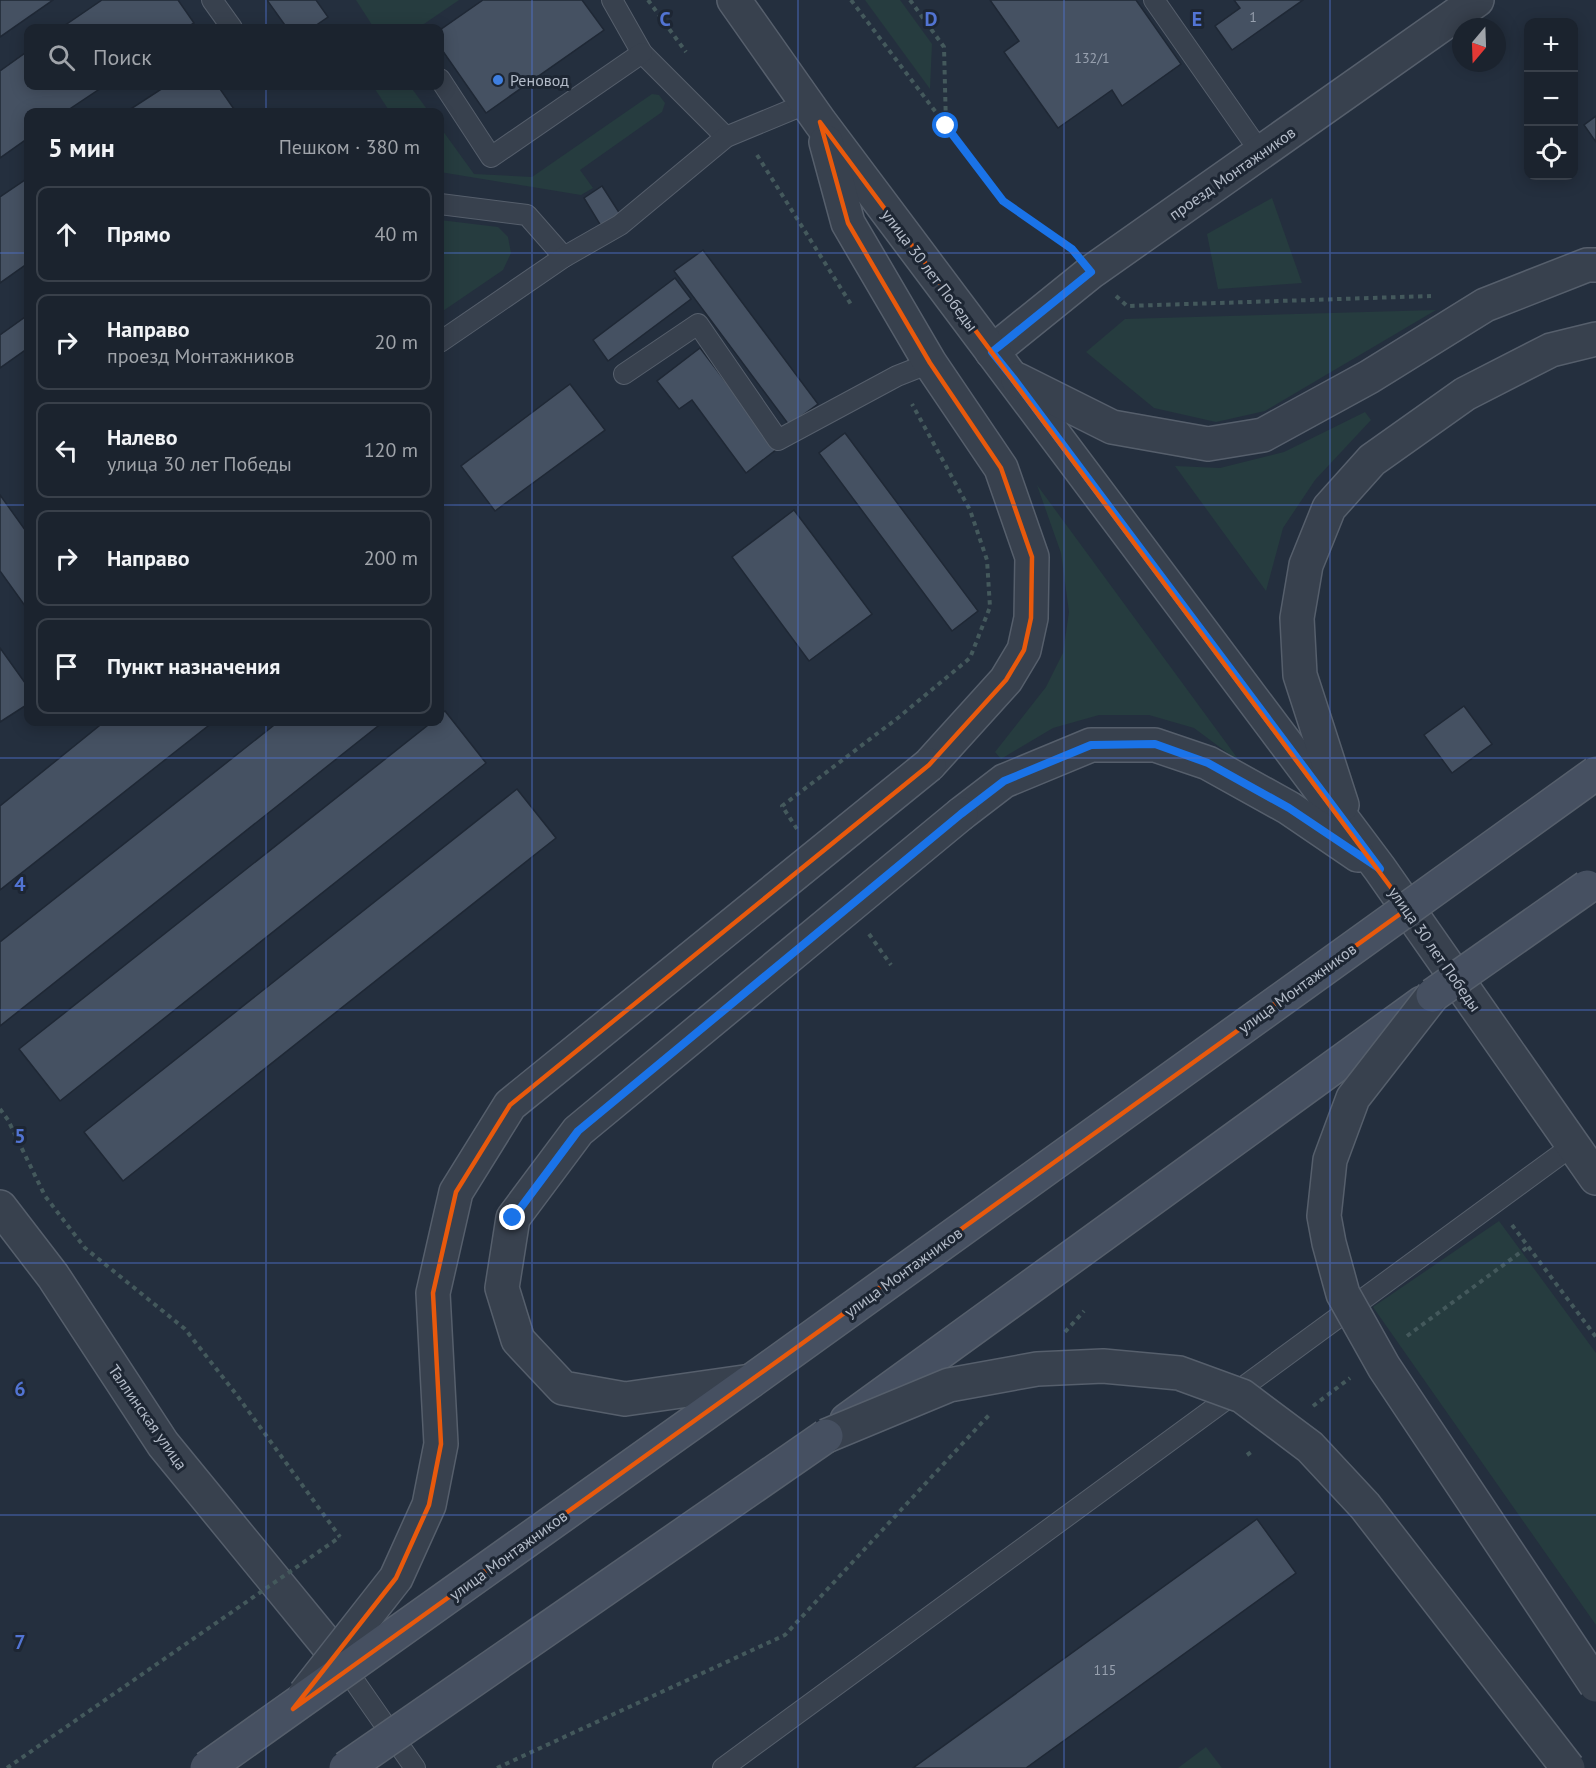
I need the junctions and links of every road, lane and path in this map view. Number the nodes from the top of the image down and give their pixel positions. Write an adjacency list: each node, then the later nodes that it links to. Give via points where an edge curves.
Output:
1 (212, 0): 9 (lane)
2 (612, 0): 10 (lane)
3 (648, 0): 11 (path)
4 (734, 0): 13 (street, улица 30 лет Победы)
5 (851, 0): 14 (path)
6 (910, 0): 14 (path, via 944,47)
7 (1154, 0): 16 (lane)
8 (1477, 0): 16 (street, проезд Монтажников)
9 (229, 24)
10 (642, 53): 12 (lane, via 491,157); 15 (lane)
11 (688, 56)
12 (444, 85)
13 (814, 113): 15 (lane); 25 (street, улица 30 лет Победы); 26 (street, via 848,223)
14 (946, 126): 20 (path, via 1003,201 1072,249)
15 (734, 134): 18 (lane, via 620,225); 22 (path)
16 (1261, 153): 20 (street, проезд Монтажников)
17 (444, 205): 18 (lane, via 527,215)
18 (564, 257): 23 (lane)
19 (1596, 265): 29 (street, via 1587,265 1485,305 1369,377 1263,435 1208,444 1112,427)
20 (1091, 272): 21 (path, via 1127,306); 25 (street, проезд Монтажников)
21 (1439, 296)
22 (853, 308)
23 (444, 339)
24 (1596, 339): 31 (street, via 1551,350 1465,394 1372,460 1329,508 1306,565 1297,618 1299,664)
25 (992, 352): 29 (street, улица 30 лет Победы)
26 (930, 363): 28 (lane); 50 (street, bridge, via 1001,468 1032,557 1031,618 1024,650 1006,680 929,765 510,1105 456,1192 433,1293 441,1444 429,1504 396,1578)
27 (624, 374): 28 (lane, via 698,324 778,440)
28 (897, 376): 32 (path, via 970,510 987,560 990,607 970,658 782,806)
29 (1013, 378): 31 (street, улица 30 лет Победы)
30 (1596, 773): 45 (main road, улица Монтажников, bridge)
31 (1350, 830): 33 (street, улица 30 лет Победы)
32 (801, 834)
33 (1380, 869): 39 (street, улица 30 лет Победы); 45 (street, bridge, via 1289,808 1208,763 1155,744 1091,745 1004,781 961,814 578,1131 513,1218 502,1288 518,1340 562,1388 626,1399)
34 (1593, 884): 37 (main road, bridge)
35 (865, 928): 36 (path)
36 (891, 965)
37 (1433, 995): 47 (main road, bridge); 49 (street, bridge, via 1353,1098 1330,1160 1324,1216 1329,1243 1343,1294 1384,1367)
38 (0, 1109): 51 (path, bridge, via 45,1196 84,1248 185,1329 340,1537)
39 (1588, 1166): 40 (lane)
40 (1494, 1202): 44 (path); 56 (lane)
41 (0, 1207): 48 (street, Таллинская улица, via 53,1276 163,1444)
42 (1084, 1311): 43 (path)
43 (1060, 1338)
44 (1596, 1338)
45 (751, 1381): 50 (main road, улица Монтажников, bridge)
46 (996, 1407): 55 (path, via 785,1635)
47 (826, 1436): 53 (main road, bridge); 57 (street, bridge, via 949,1385 1037,1369 1103,1366 1179,1373 1242,1396 1310,1446 1365,1506)
48 (330, 1648): 54 (lane)
49 (1596, 1685)
50 (293, 1708): 52 (main road, улица Монтажников, bridge)
51 (8, 1768)
52 (207, 1768)
53 (346, 1768)
54 (415, 1768)
55 (497, 1768)
56 (723, 1768)
57 (1568, 1768)

